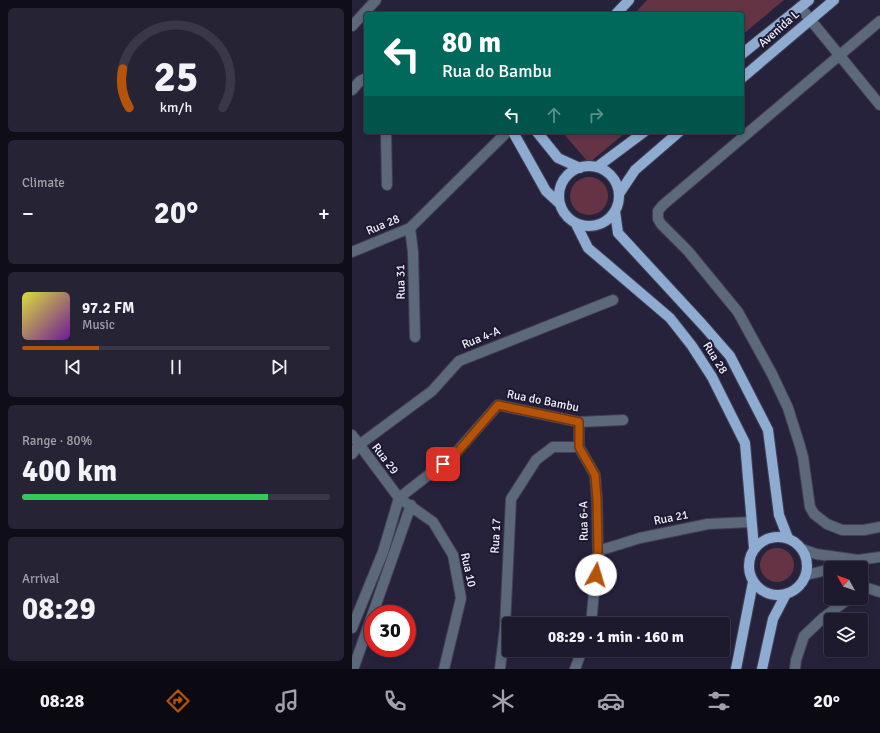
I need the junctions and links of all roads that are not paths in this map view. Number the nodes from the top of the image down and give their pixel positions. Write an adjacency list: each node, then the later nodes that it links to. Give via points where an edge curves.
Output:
1 (376, 0): 6 (street)
2 (629, 0): 7 (main road)
3 (808, 0): 5 (main road, Avenida L)
4 (834, 0): 9 (main road, Avenida L)
5 (800, 7): 9 (street); 12 (main road, Avenida L)
6 (365, 12)
7 (618, 12)
8 (364, 13): 11 (street)
9 (811, 19): 13 (street); 14 (main road, Avenida L)
10 (880, 21): 13 (street)
11 (352, 26)
12 (744, 52)
13 (839, 55): 17 (street); 44 (street, via 662,205 658,211 658,219 738,312 772,374 788,408 803,457 810,507 814,514 827,524 842,530)
14 (744, 76)
15 (364, 79): 16 (street)
16 (352, 90)
17 (880, 105)
18 (386, 134): 26 (street)
19 (505, 134): 31 (street, Rua 28)
20 (514, 134): 28 (main road, via 546,190)
21 (539, 134): 25 (main road, via 558,158)
22 (641, 134): 24 (main road)
23 (677, 134): 27 (main road, via 635,170)
24 (597, 167): 25 (main road); 27 (main road, via 612,177)
25 (580, 168): 28 (main road, via 563,182)
26 (387, 185)
27 (619, 194): 29 (main road)
28 (559, 203): 30 (main road, via 568,219)
29 (615, 211): 30 (main road, via 602,223 593,226); 45 (main road, Rua 28, via 618,233 730,356 768,430 779,515)
30 (576, 224): 43 (main road, Rua 28, via 588,248 670,318 712,377 745,443)
31 (410, 228): 32 (street, Rua 28); 34 (street, Rua 31)
32 (352, 252)
33 (613, 300): 38 (street, Rua 4-A, via 459,361 432,391)
34 (415, 337)
35 (623, 420): 36 (street, Rua do Bambu)
36 (579, 422): 39 (street, Rua 6-A); 41 (street, Rua do Bambu, via 498,405 454,456)
37 (352, 435): 38 (street, Rua 29)
38 (359, 445): 40 (street, Rua 4-A); 41 (street, Rua 29)
39 (579, 447): 48 (street, Rua 6-A, via 595,475); 65 (street, Rua 17, via 553,447 541,455 511,499 505,627)
40 (352, 454)
41 (399, 498): 42 (street, Rua 10); 60 (street, via 383,552)
42 (411, 505): 63 (street); 64 (street, Rua 10, via 433,522 453,555 461,598)
43 (751, 522): 46 (main road, Rua 28); 48 (street, Rua 21, via 708,524 640,538)
44 (880, 527)
45 (788, 538): 46 (main road, via 769,537); 47 (main road)
46 (754, 548): 54 (main road, via 748,565)
47 (802, 549): 50 (street); 53 (main road, via 806,557)
48 (598, 551): 59 (street, Rua 6-A)
49 (880, 557): 51 (street)
50 (844, 561)
51 (861, 561)
52 (824, 570): 53 (street)
53 (806, 576): 57 (main road, via 801,584)
54 (753, 582): 57 (main road, via 767,594); 67 (main road)
55 (868, 588): 56 (street)
56 (880, 592)
57 (786, 594): 68 (main road, via 773,619)
58 (841, 605): 62 (street, via 804,636)
59 (595, 617)
60 (352, 628)
61 (579, 657): 66 (street)
62 (795, 664)
63 (352, 669)
64 (444, 669)
65 (500, 669)
66 (575, 669)
67 (736, 669)
68 (762, 669)

